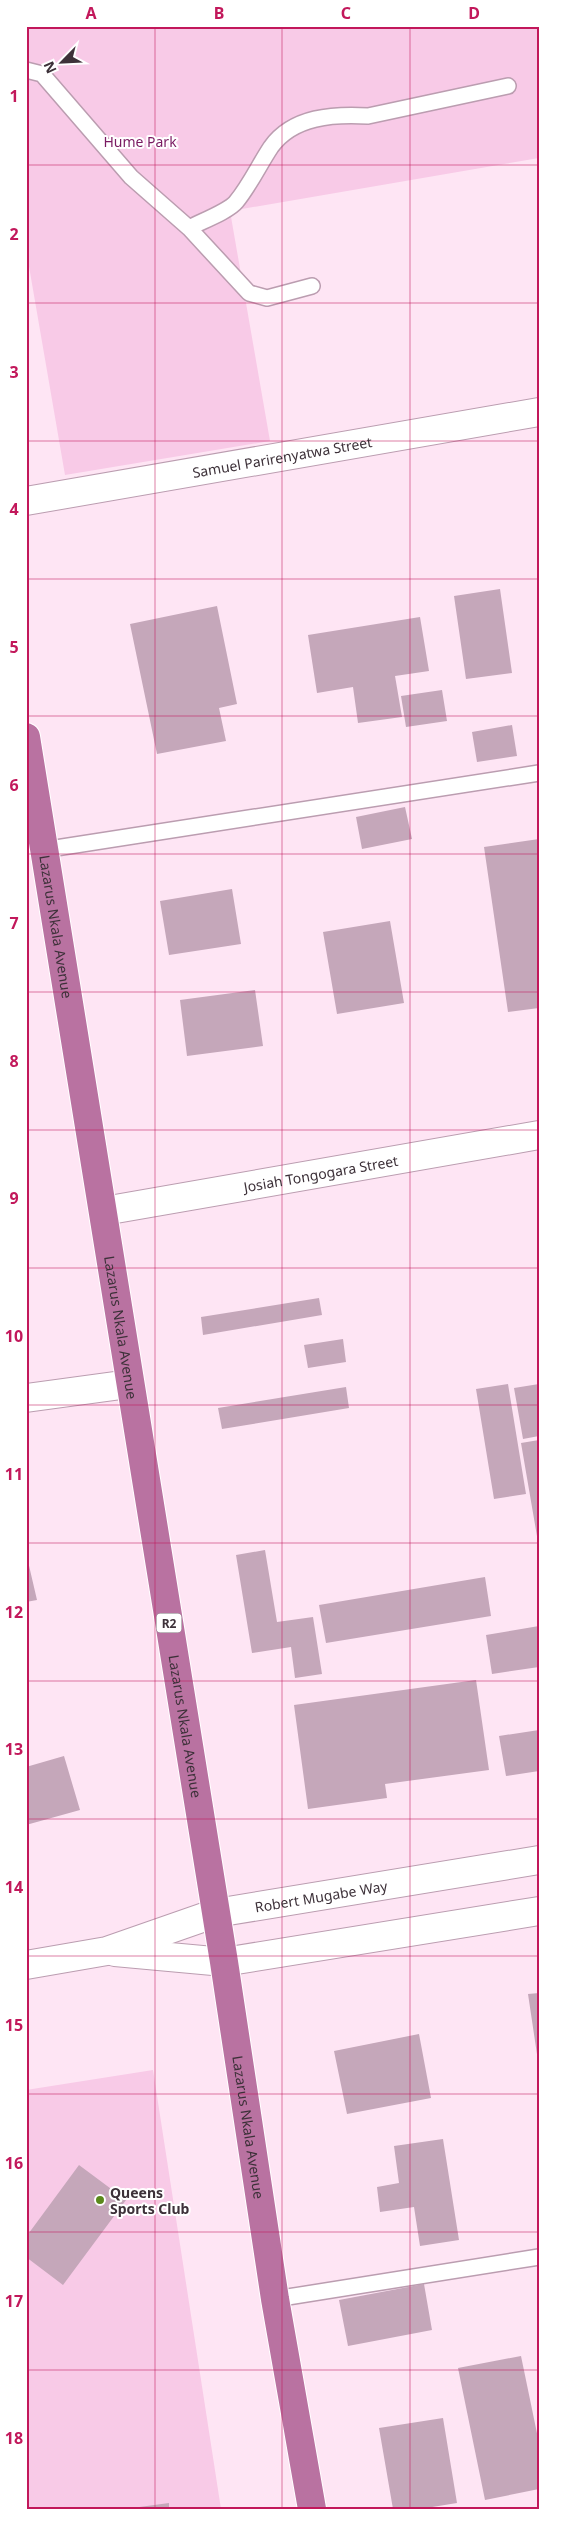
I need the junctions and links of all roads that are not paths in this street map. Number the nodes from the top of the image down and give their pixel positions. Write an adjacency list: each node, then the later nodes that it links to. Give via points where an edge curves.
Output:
1 (26, 70): 3 (lane, via 42,74 131,177)
2 (508, 86): 3 (lane, via 368,116 346,115 307,121 287,130 271,147 235,204)
3 (189, 228): 4 (lane, via 249,293 266,298)
4 (312, 286)
5 (539, 412): 6 (street, Samuel Parirenyatwa Street)
6 (26, 501)
7 (26, 738): 9 (highway, Lazarus Nkala Avenue / R2)
8 (539, 773): 9 (lane)
9 (44, 850): 11 (highway, Lazarus Nkala Avenue / R2)
10 (539, 1135): 11 (street, Josiah Tongogara Street)
11 (104, 1211): 12 (highway, Lazarus Nkala Avenue / R2)
12 (130, 1384): 13 (street); 16 (highway, Lazarus Nkala Avenue / R2)
13 (26, 1398)
14 (539, 1860): 16 (street, Robert Mugabe Way)
15 (539, 1911): 18 (street, Robert Mugabe Way)
16 (216, 1913): 17 (street, Robert Mugabe Way); 18 (highway, Lazarus Nkala Avenue / R2)
17 (107, 1951): 18 (street, Robert Mugabe Way); 19 (street, Robert Mugabe Way)
18 (224, 1962): 21 (highway, Lazarus Nkala Avenue / R2)
19 (26, 1965)
20 (539, 2257): 21 (lane)
21 (275, 2300): 22 (highway, Lazarus Nkala Avenue / R2)
22 (312, 2509)

